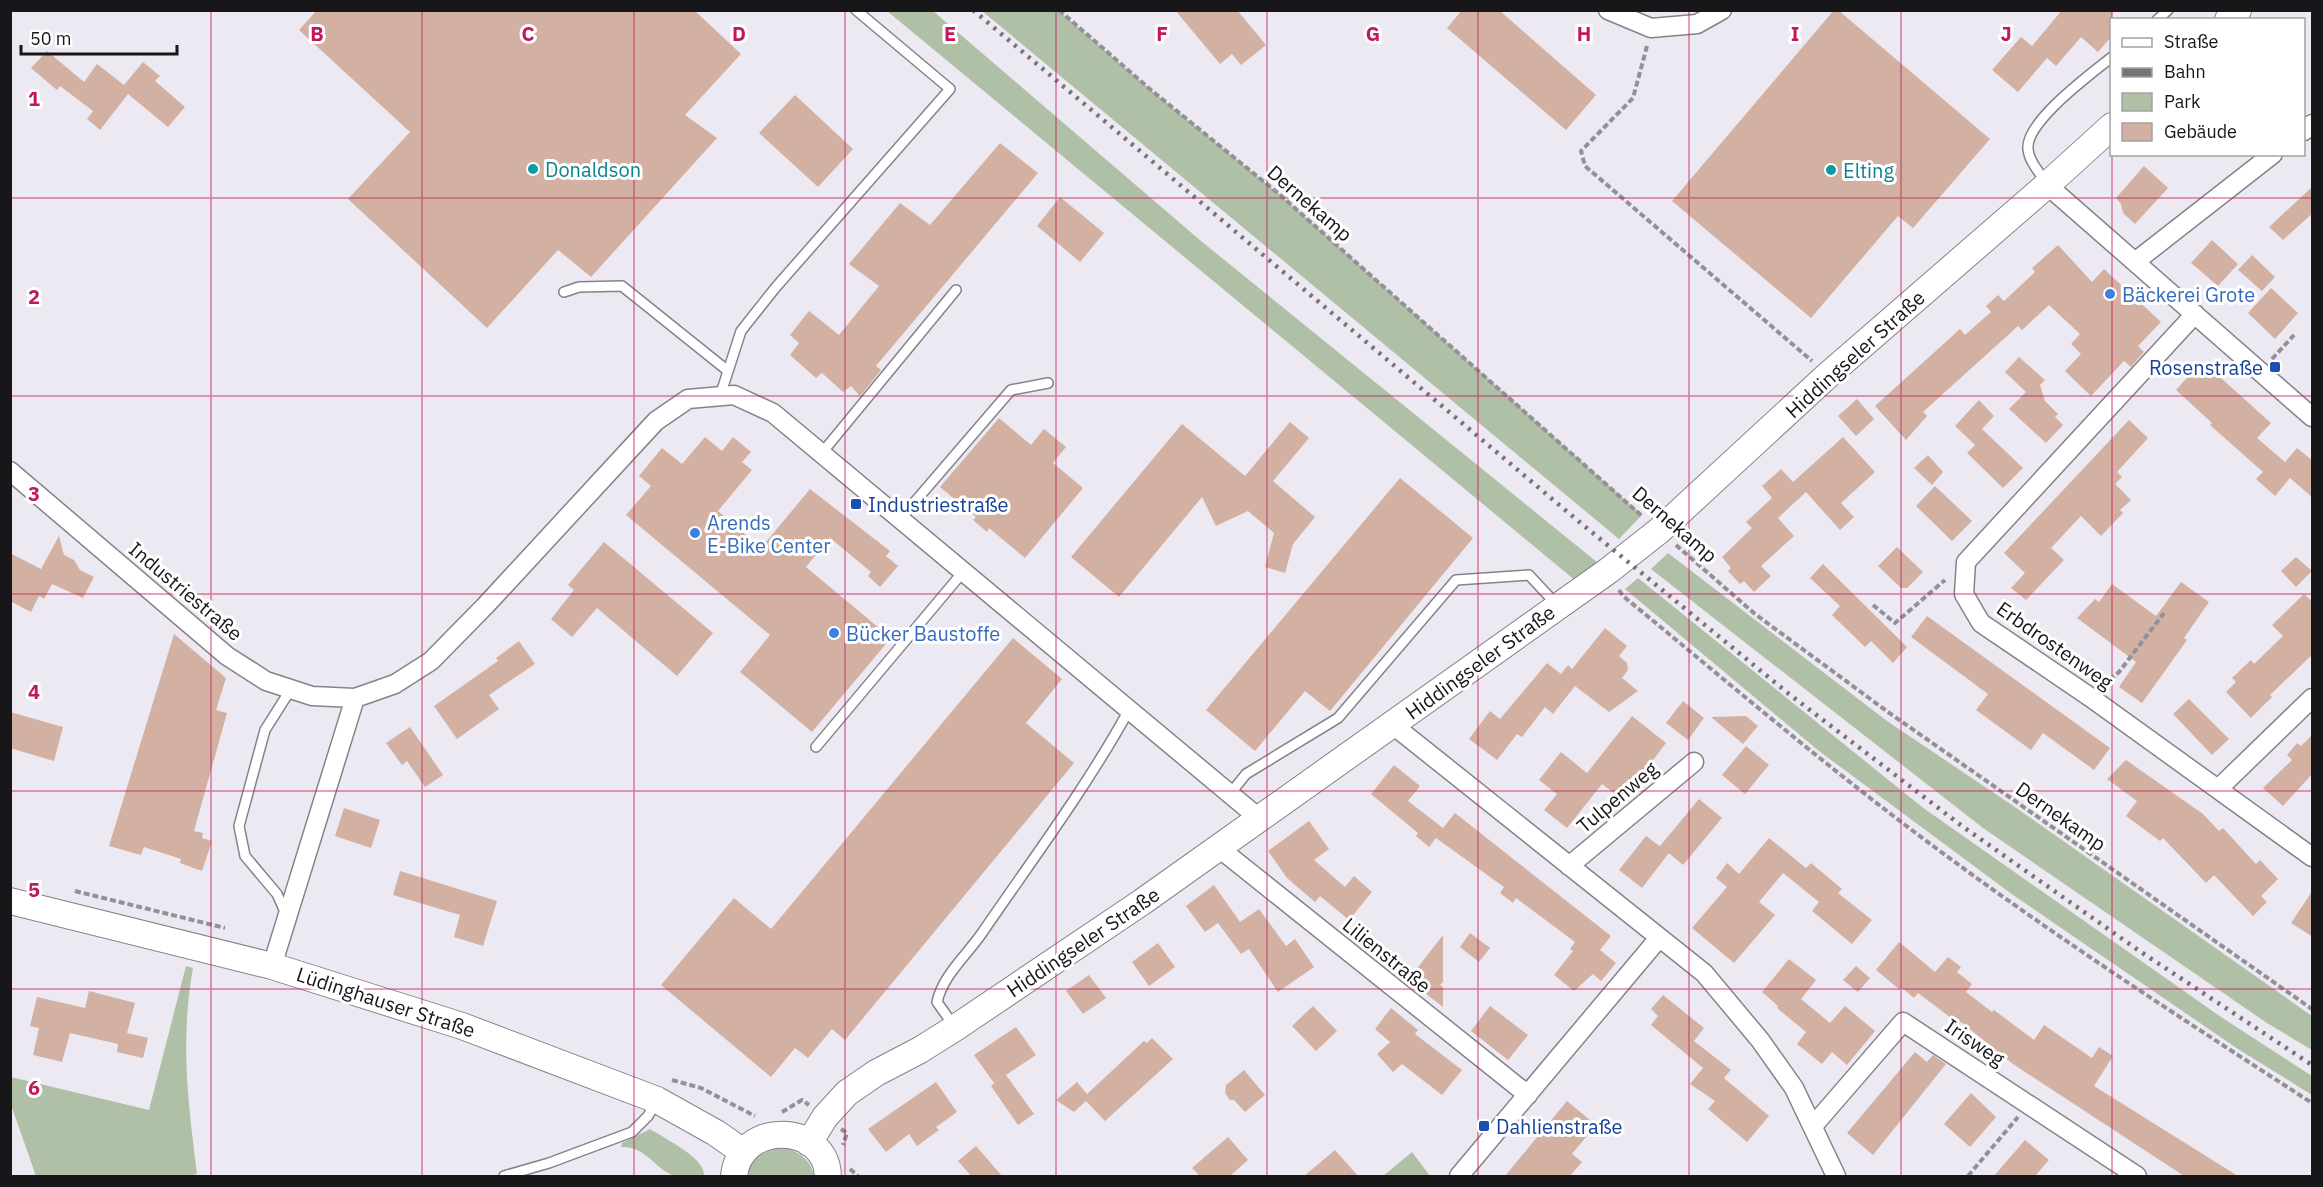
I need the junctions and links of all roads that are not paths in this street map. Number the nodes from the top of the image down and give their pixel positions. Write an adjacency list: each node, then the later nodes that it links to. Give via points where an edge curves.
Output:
1 (856, 10): 12 (lane, via 950,89 741,331)
2 (1608, 10): 3 (street, via 1651,28 1697,24)
3 (1722, 10)
4 (2110, 59): 7 (lane, via 2048,111 2031,131 2028,148 2032,163)
5 (2110, 128): 7 (street, Hiddingseler Straße)
6 (2270, 156): 8 (street)
7 (2047, 185): 8 (street); 20 (street, Hiddingseler Straße, via 1828,375 1660,530)
8 (2136, 261): 11 (street)
9 (956, 290): 16 (lane)
10 (564, 292): 12 (lane, via 579,287 622,286)
11 (2195, 314): 15 (street); 28 (street, Erbdrostenweg, via 1966,562 1964,594 1981,623)
12 (728, 371): 14 (lane)
13 (1048, 383): 18 (lane, via 1011,390)
14 (720, 396): 16 (street, Industriestraße, via 734,395 773,413); 22 (street, Industriestraße, via 688,399 656,421 431,661 395,684)
15 (2313, 417)
16 (821, 454): 18 (street, Industriestraße)
17 (14, 482): 21 (street, Industriestraße, via 227,656 266,681)
18 (900, 519): 19 (street, Industriestraße)
19 (963, 572): 24 (street, Industriestraße); 26 (lane)
20 (1558, 606): 25 (street, Hiddingseler Straße); 29 (lane, via 1529,575 1456,580 1338,718 1246,774)
21 (291, 689): 22 (street, Industriestraße, via 312,696); 35 (lane, via 265,730 239,826 246,856 278,894)
22 (355, 698): 35 (street)
23 (2313, 698): 28 (street)
24 (1129, 710): 29 (street, Industriestraße); 38 (lane, via 980,936 940,987 937,1002)
25 (1393, 725): 30 (street, Hiddingseler Straße); 33 (street)
26 (816, 747)
27 (1694, 762): 33 (street, Tulpenweg)
28 (2218, 789): 32 (street, Erbdrostenweg)
29 (1230, 794): 30 (street, Industriestraße)
30 (1260, 819): 31 (street, Hiddingseler Straße)
31 (1219, 848): 38 (street, Hiddingseler Straße); 39 (street, Lilienstraße)
32 (2313, 857)
33 (1569, 866): 36 (street)
34 (10, 901): 37 (street, Lüdinghauser Straße)
35 (287, 916): 37 (street)
36 (1659, 938): 39 (street); 41 (street, via 1704,973 1754,1031 1794,1088)
37 (272, 966): 40 (street, Lüdinghauser Straße, via 462,1026)
38 (955, 1028): 42 (street, Hiddingseler Straße, via 847,1093)
39 (1528, 1095): 44 (street)
40 (657, 1100): 43 (street, Lüdinghauser Straße); 45 (lane, via 632,1132)
41 (1813, 1126): 48 (street); 49 (street, Irisweg, via 1903,1022)
42 (809, 1143): 43 (street, via 793,1135 774,1134 757,1140); 47 (street, via 822,1156)
43 (743, 1152): 46 (street)
44 (1466, 1174)
45 (504, 1176)
46 (734, 1176)
47 (828, 1176)
48 (1836, 1176)
49 (2137, 1176)

